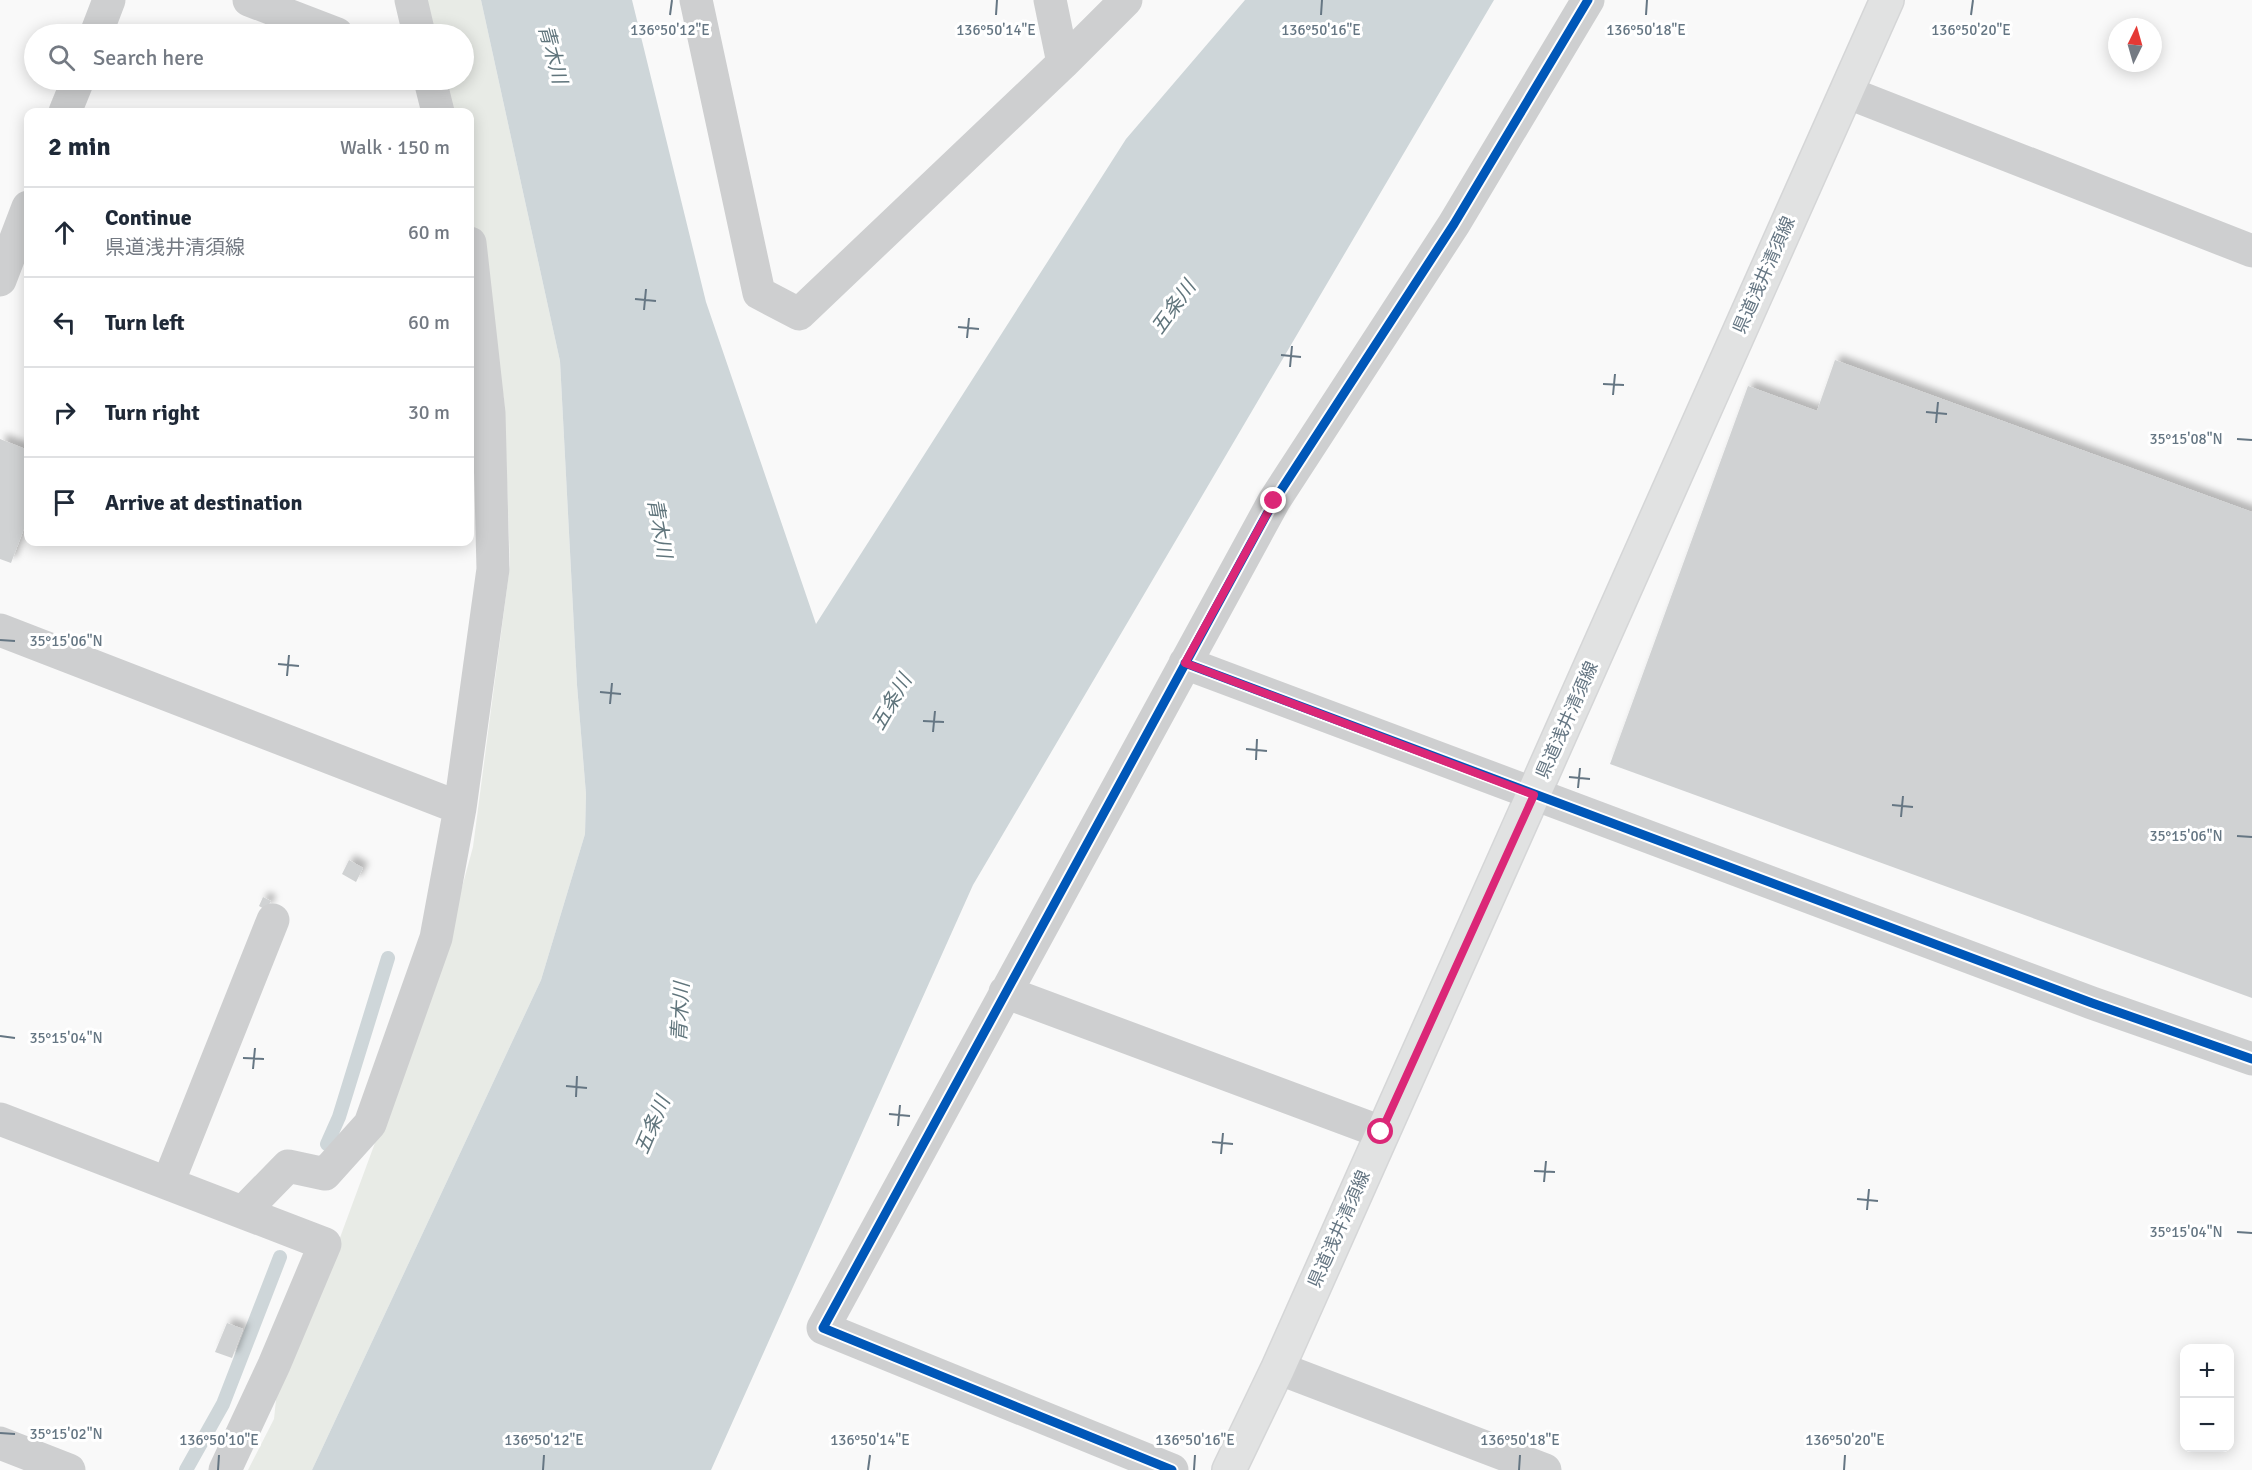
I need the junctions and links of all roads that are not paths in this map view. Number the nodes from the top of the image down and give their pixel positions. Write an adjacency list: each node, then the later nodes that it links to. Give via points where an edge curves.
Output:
1 (109, 0): 9 (street)
2 (249, 0): 10 (street)
3 (411, 0): 11 (street)
4 (696, 0): 12 (street, via 759,293 800,314)
5 (1050, 0): 12 (street)
6 (1126, 0): 12 (street)
7 (1588, 0): 24 (street, via 1454,224 1274,501)
8 (1887, 0): 15 (main road, 県道浅井清須線)
9 (100, 24)
10 (311, 24)
11 (417, 24)
12 (1063, 63)
13 (74, 90): 16 (street)
14 (432, 90): 17 (street)
15 (1846, 92): 19 (street); 25 (main road, 県道浅井清須線)
16 (67, 108)
17 (437, 108)
18 (19, 226): 20 (street)
19 (2252, 251)
20 (0, 280)
21 (474, 317): 22 (street)
22 (479, 409): 26 (street, via 493,568)
23 (0, 630): 26 (street)
24 (1185, 663): 25 (street); 28 (street)
25 (1534, 795): 29 (street); 31 (main road, 県道浅井清須線)
26 (460, 808): 33 (street, via 436,938 370,1124 325,1174 288,1166)
27 (273, 920): 32 (street)
28 (1005, 992): 31 (street); 38 (street, via 823,1328)
29 (2252, 1059)
30 (0, 1119): 32 (street)
31 (1381, 1132): 34 (main road, 県道浅井清須線)
32 (168, 1183): 33 (street)
33 (243, 1212): 37 (street, via 325,1244)
34 (1278, 1368): 39 (main road, 県道浅井清須線); 40 (street)
35 (0, 1443): 36 (street)
36 (69, 1470)
37 (225, 1470)
38 (1172, 1470)
39 (1229, 1470)
40 (1545, 1470)

